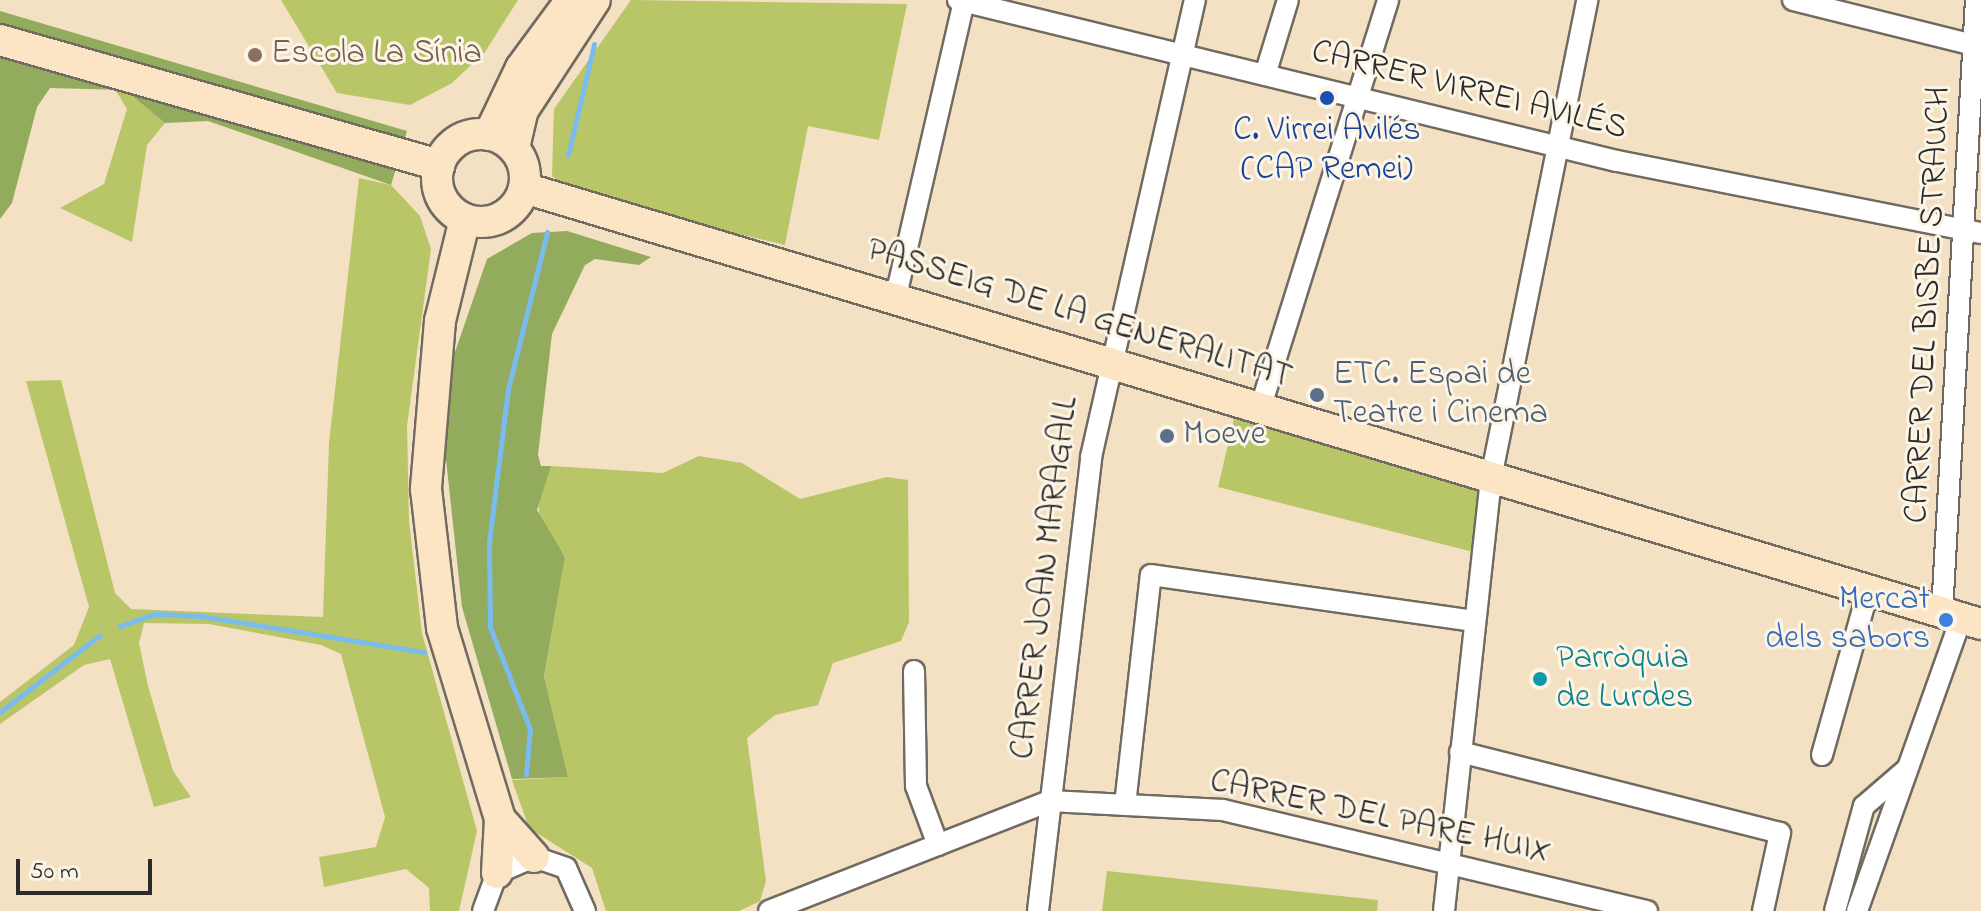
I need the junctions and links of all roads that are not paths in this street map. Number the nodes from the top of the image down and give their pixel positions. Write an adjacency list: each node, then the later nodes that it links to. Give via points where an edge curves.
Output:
1 (571, 0): 15 (street, via 521,68)
2 (595, 0): 15 (street)
3 (1195, 0): 12 (street, CARRER JOAN MARAGALL)
4 (1288, 0): 13 (street)
5 (1388, 0): 14 (street)
6 (1587, 0): 16 (street)
7 (1793, 0): 11 (street)
8 (1976, 0): 11 (street, CARRER DEL BISBE STRAUCH)
9 (962, 1): 12 (street, CARRER VIRREI AVILÉS); 21 (street)
10 (0, 40): 17 (street)
11 (1977, 46): 20 (street, CARRER DEL BISBE STRAUCH)
12 (1182, 55): 13 (street, CARRER VIRREI AVILÉS); 22 (street, CARRER JOAN MARAGALL)
13 (1265, 75): 14 (street, CARRER VIRREI AVILÉS)
14 (1360, 98): 16 (street, CARRER VIRREI AVILÉS); 23 (street)
15 (502, 142): 17 (street, via 453,144); 18 (street)
16 (1560, 147): 20 (street, CARRER VIRREI AVILÉS); 24 (street)
17 (440, 165): 19 (street, via 445,202)
18 (524, 188): 19 (street, via 508,213); 21 (street, PASSEIG DE LA GENERALITAT)
19 (465, 219): 34 (street, via 440,321 426,489 442,628)
20 (1975, 232): 26 (street, CARRER DEL BISBE STRAUCH)
21 (895, 300): 22 (street, PASSEIG DE LA GENERALITAT)
22 (1108, 363): 23 (street, PASSEIG DE LA GENERALITAT); 32 (street, CARRER JOAN MARAGALL)
23 (1260, 409): 24 (street, PASSEIG DE LA GENERALITAT)
24 (1491, 478): 25 (street, PASSEIG DE LA GENERALITAT); 27 (street)
25 (1868, 591): 26 (street, PASSEIG DE LA GENERALITAT); 30 (street)
26 (1961, 619): 31 (street, CARRER DEL BISBE STRAUCH)
27 (1475, 621): 29 (street); 33 (street, via 1151,575)
28 (914, 671): 35 (street, via 916,786)
29 (1460, 752): 37 (street); 46 (street, via 1780,833)
30 (1822, 755)
31 (1912, 765): 47 (street, via 1864,806); 48 (street, CARRER DEL BISBE STRAUCH, via 1880,833)
32 (1050, 801): 33 (street, CARRER DEL PARE HUIX); 35 (street); 43 (street, CARRER JOAN MARAGALL)
33 (1125, 805): 37 (street, CARRER DEL PARE HUIX, via 1223,810)
34 (500, 819): 36 (street); 38 (street)
35 (938, 845): 39 (street)
36 (534, 857): 38 (street); 41 (street, via 566,868)
37 (1449, 863): 44 (street); 45 (street, CARRER DEL PARE HUIX)
38 (497, 873): 40 (street)
39 (812, 903): 42 (street)
40 (483, 911)
41 (585, 911)
42 (769, 911)
43 (1038, 911)
44 (1444, 911)
45 (1647, 911)
46 (1763, 911)
47 (1835, 911)
48 (1857, 911)

